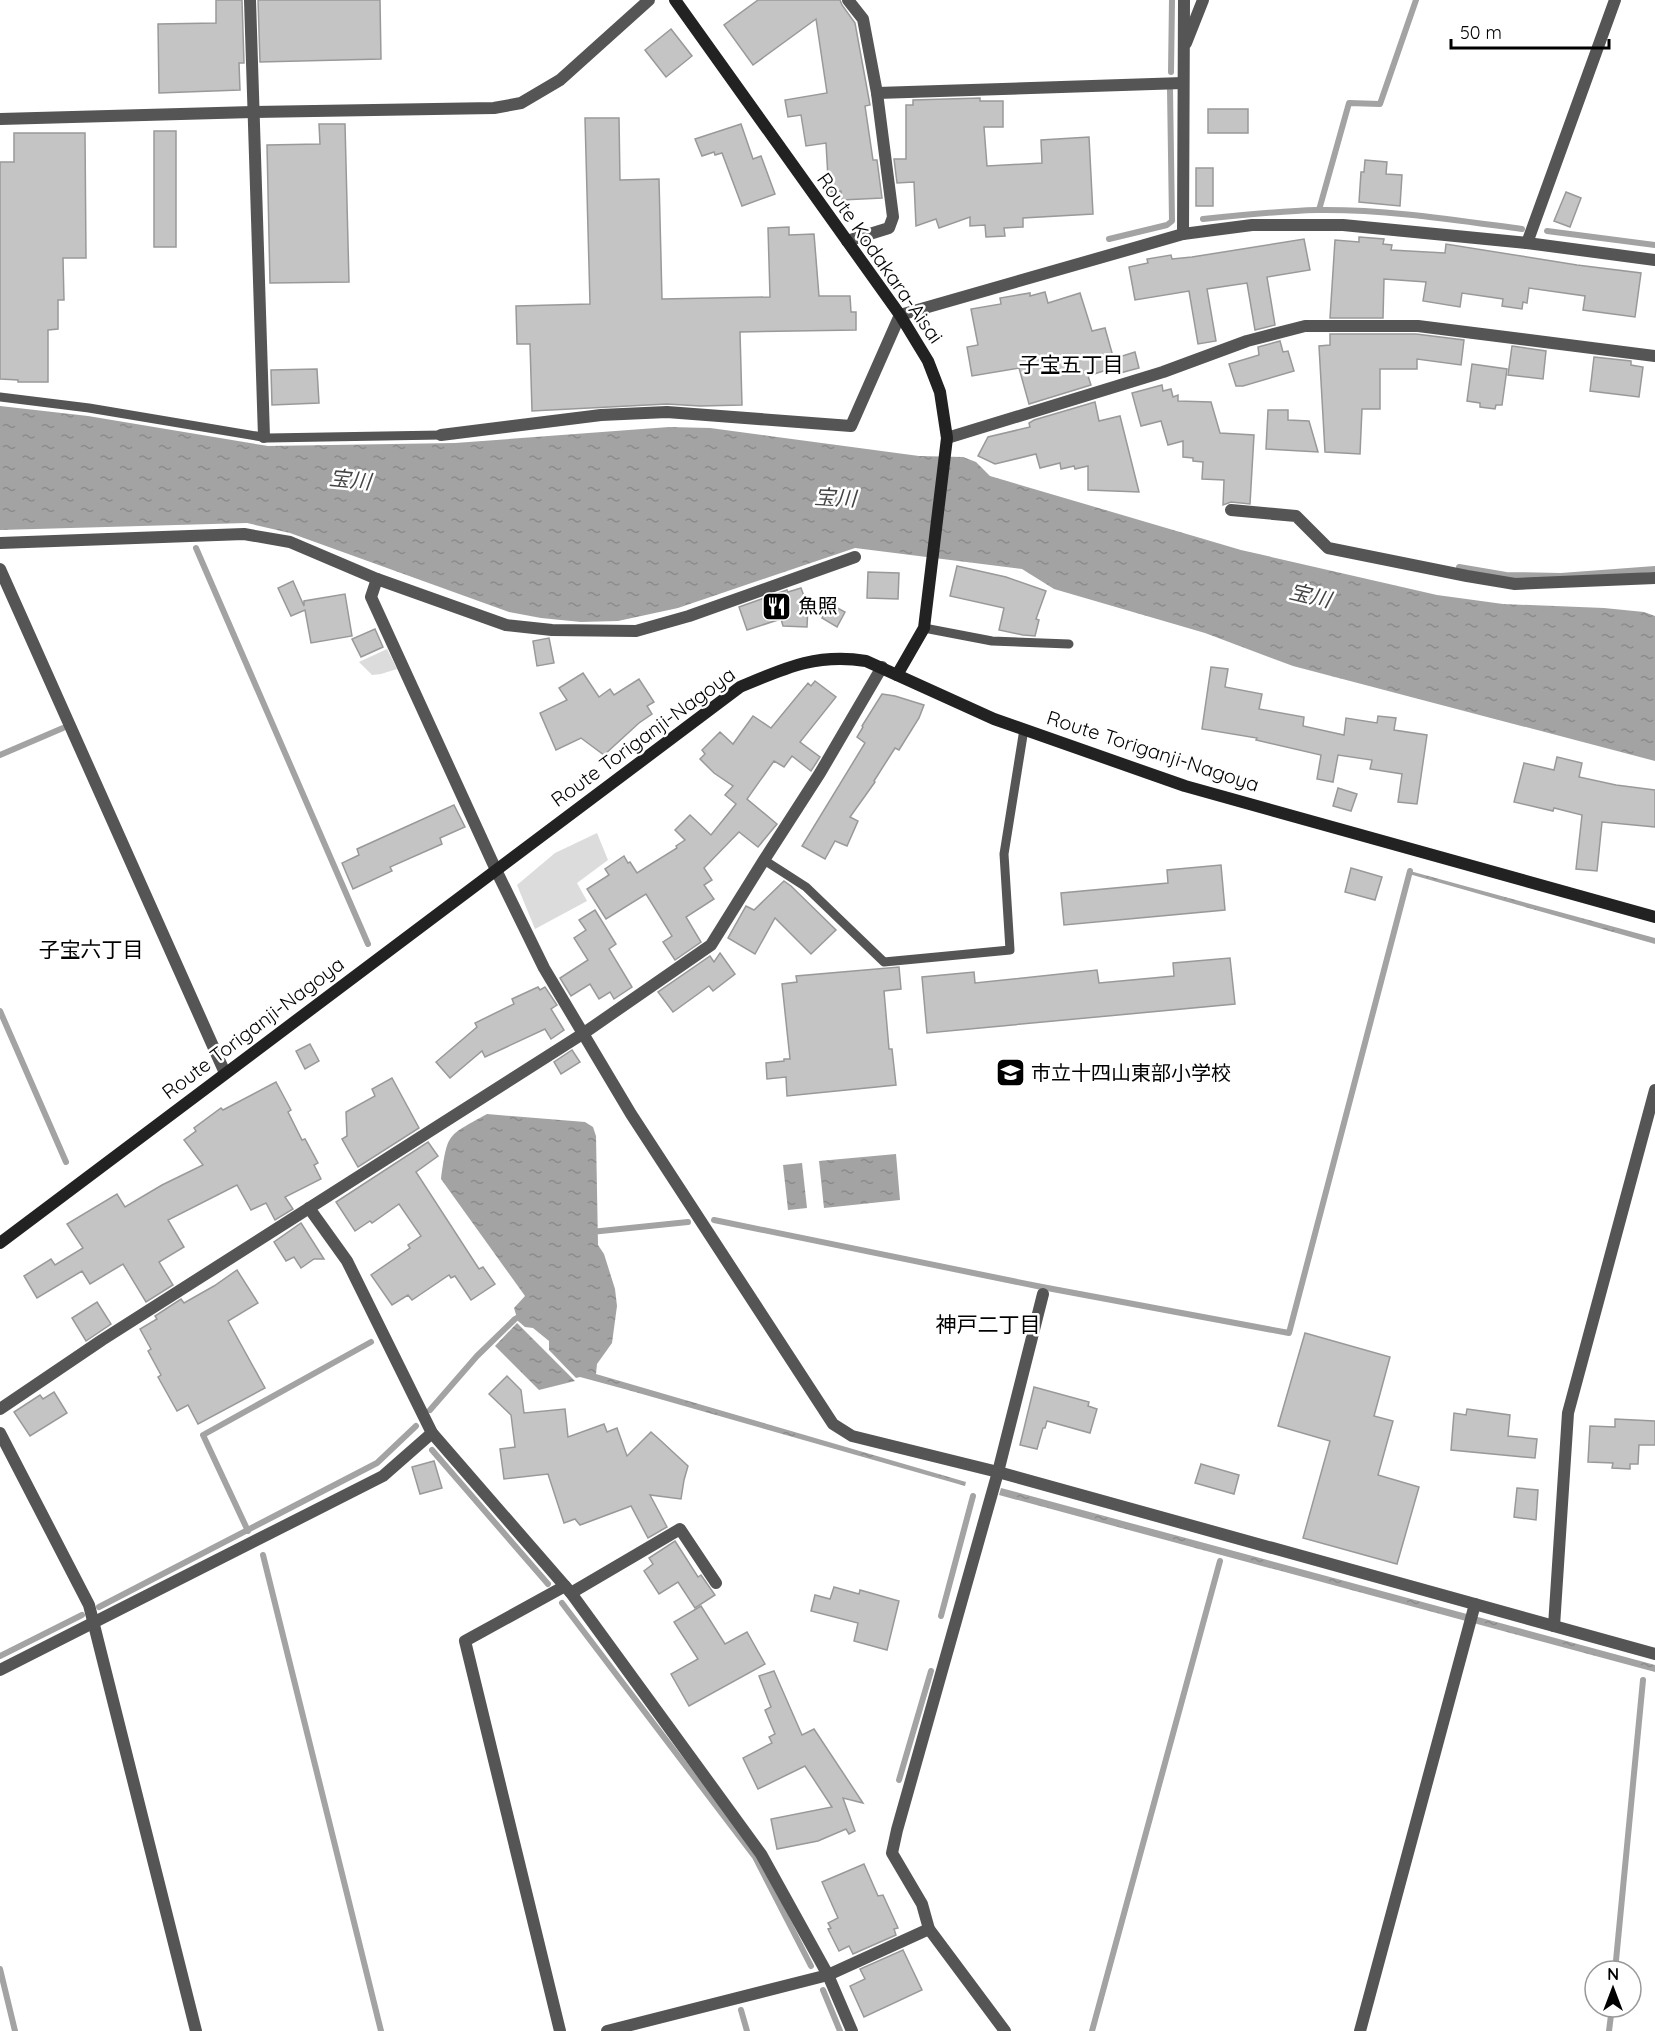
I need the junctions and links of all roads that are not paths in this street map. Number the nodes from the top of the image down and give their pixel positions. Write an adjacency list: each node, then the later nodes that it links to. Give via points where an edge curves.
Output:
1 (250, 0): 11 (street)
2 (649, 0): 11 (street, via 560,80 521,103 494,108)
3 (675, 0): 14 (main road, Route Kodakara-Aisai)
4 (848, 0): 10 (street, via 863,19)
5 (1184, 0): 8 (street)
6 (1203, 0): 8 (street)
7 (1615, 0): 15 (street)
8 (1183, 52): 9 (street)
9 (1183, 83): 10 (street); 13 (street)
10 (877, 93): 14 (street, via 893,218 889,228)
11 (253, 112): 12 (street); 21 (street)
12 (0, 119)
13 (1183, 234): 15 (street, via 1252,225 1343,225); 17 (street)
14 (848, 241): 17 (main road, Route Kodakara-Aisai)
15 (1527, 243): 16 (street)
16 (1655, 260)
17 (900, 315): 20 (street, via 851,426 668,412 601,415); 22 (main road, Route Kodakara-Aisai, via 928,362 940,392)
18 (1655, 356): 22 (street, via 1418,326 1305,326 1247,341)
19 (0, 397): 21 (lane)
20 (441, 435): 21 (lane)
21 (264, 437)
22 (947, 442): 29 (main road, Route Kodakara-Aisai)
23 (1231, 510): 27 (street, via 1296,516 1328,548 1515,584)
24 (0, 543): 28 (street, via 243,534 290,542)
25 (855, 557): 28 (street, via 636,631 506,625)
26 (0, 569): 38 (street)
27 (1655, 578)
28 (377, 579): 35 (street, via 371,597)
29 (924, 628): 30 (lane, via 992,640); 32 (main road, Route Kodakara-Aisai)
30 (1069, 644)
31 (882, 667): 32 (main road, Route Toriganji-Nagoya); 34 (street); 35 (main road, Route Toriganji-Nagoya, via 845,658 826,658 740,687)
32 (897, 675): 33 (main road, Route Toriganji-Nagoya)
33 (1024, 729): 34 (lane, via 1004,854 1010,950 884,962 806,887); 36 (main road, Route Toriganji-Nagoya, via 1185,786)
34 (764, 860): 37 (street, via 711,945)
35 (496, 870): 37 (street, via 544,968); 38 (main road, Route Toriganji-Nagoya)
36 (1655, 917)
37 (584, 1033): 40 (street); 46 (street, via 631,1114 833,1424 852,1436)
38 (225, 1073): 41 (main road, Route Toriganji-Nagoya)
39 (1655, 1090): 51 (street, via 1568,1413)
40 (309, 1208): 43 (street); 45 (street, via 347,1261)
41 (0, 1243)
42 (1043, 1294): 46 (street)
43 (0, 1409)
44 (0, 1433): 50 (street, via 89,1605)
45 (432, 1433): 48 (street); 50 (street, via 383,1476)
46 (998, 1472): 49 (street); 54 (street, via 892,1853 922,1904)
47 (717, 1583): 48 (street, via 680,1528)
48 (568, 1590): 55 (street, via 762,1854); 57 (street, via 465,1641)
49 (1474, 1607): 51 (street); 61 (street)
50 (94, 1623): 53 (street); 56 (street)
51 (1554, 1626): 52 (street)
52 (1655, 1654)
53 (0, 1671)
54 (929, 1929): 55 (street); 60 (street)
55 (828, 1975): 58 (street); 59 (street)
56 (196, 2031)
57 (560, 2031)
58 (607, 2031)
59 (852, 2031)
60 (1005, 2031)
61 (1360, 2031)

